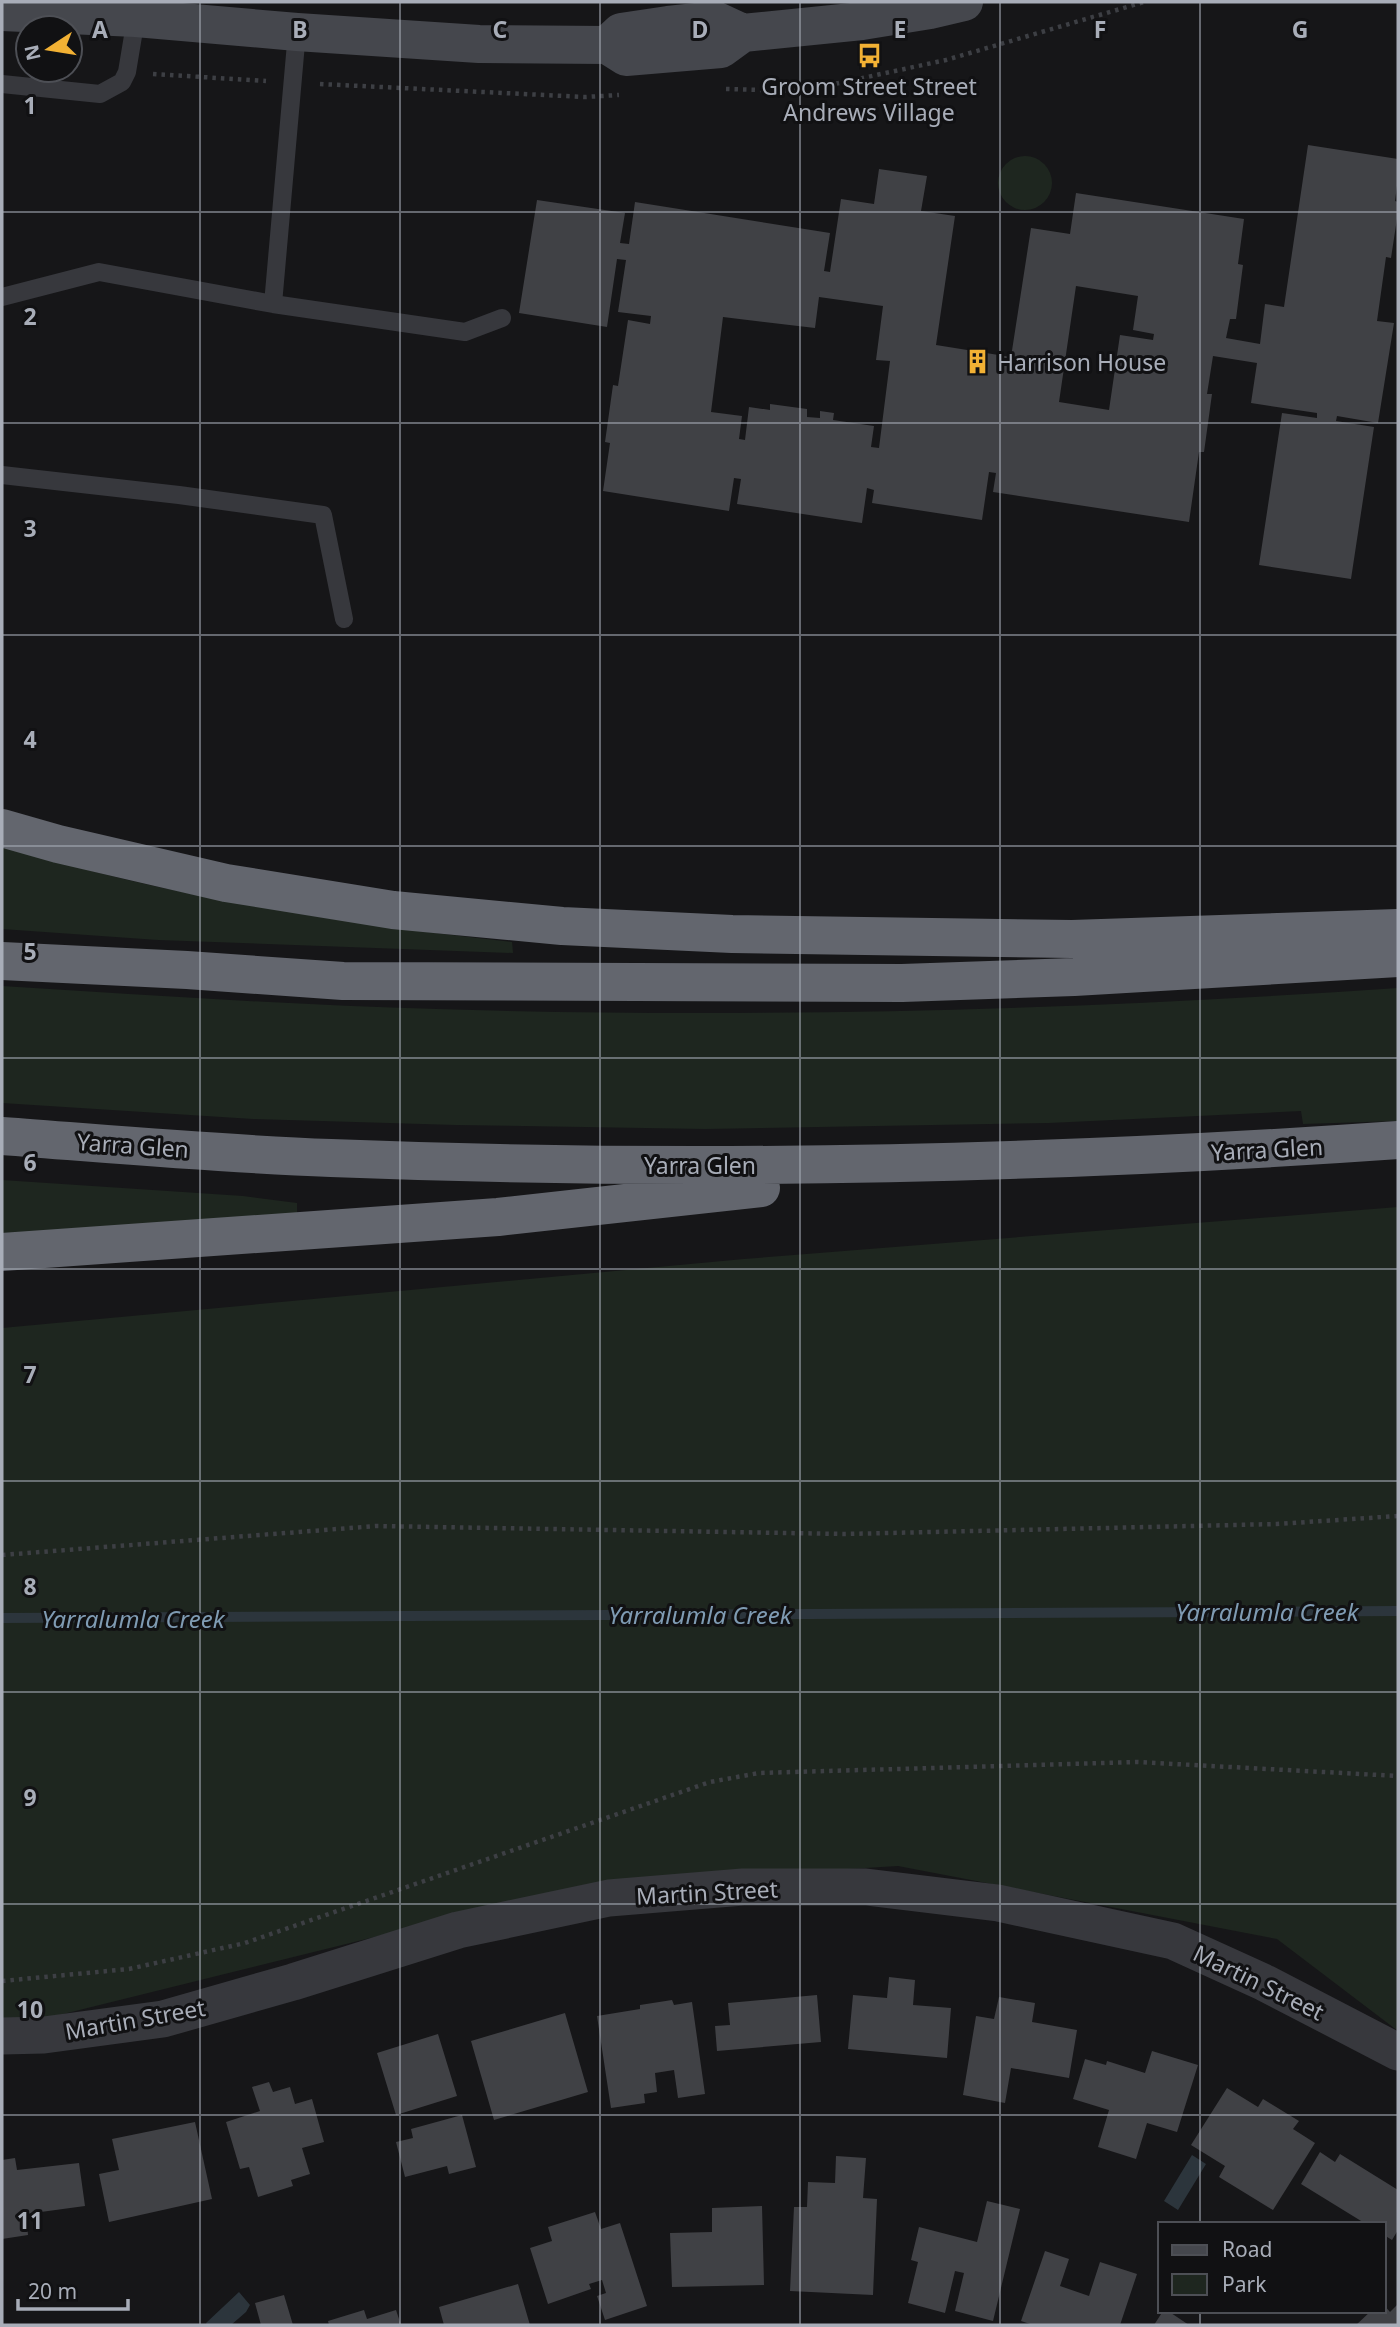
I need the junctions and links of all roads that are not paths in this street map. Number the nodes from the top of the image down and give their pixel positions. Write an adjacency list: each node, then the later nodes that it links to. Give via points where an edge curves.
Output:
1 (964, 2): 4 (street, via 862,21 743,33 721,49 626,57 607,45 479,44)
2 (2, 12): 3 (street)
3 (136, 18): 4 (street); 5 (lane, via 127,72 122,82 100,94)
4 (298, 32): 7 (lane)
5 (2, 84)
6 (2, 298): 7 (lane, via 99,272)
7 (273, 304): 8 (lane, via 465,332)
8 (502, 318)
9 (2, 475): 10 (lane, via 323,515)
10 (344, 619)
11 (2, 828): 12 (highway, via 226,883 393,910 562,926 732,934 1072,939)
12 (1398, 928)
13 (1398, 958): 14 (highway, via 902,983 343,981)
14 (2, 961)
15 (2, 1136): 17 (highway, Yarra Glen, via 330,1158 721,1166)
16 (1398, 1140): 17 (highway, Yarra Glen)
17 (1041, 1160): 18 (highway, via 498,1217)
18 (2, 1252)
19 (2, 2036): 20 (street, Martin Street, via 163,2019 458,1930 609,1898 743,1887 866,1887 998,1903 1173,1941)
20 (1398, 2052)

